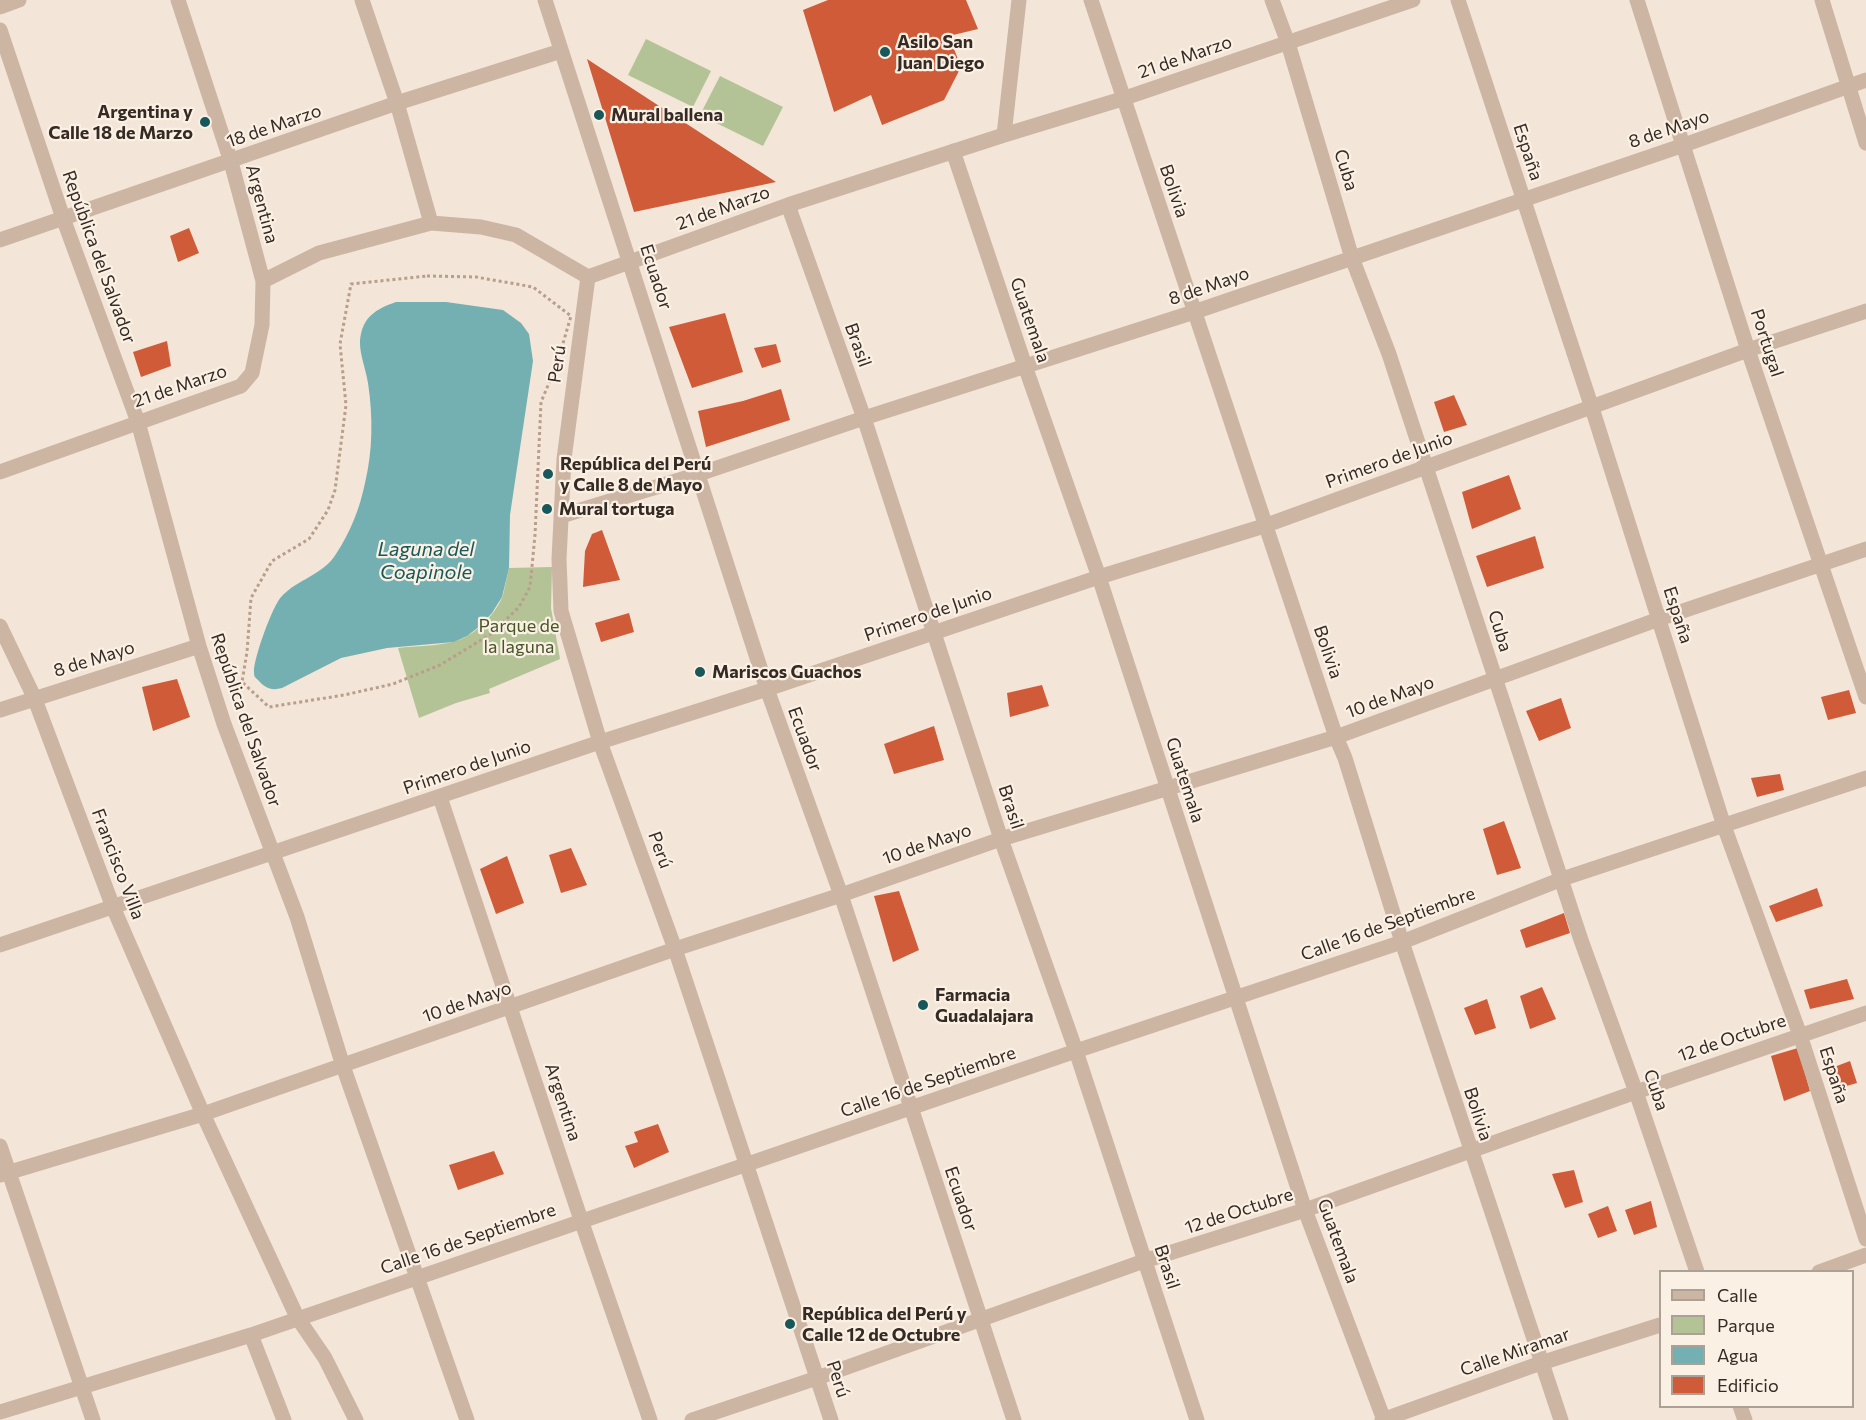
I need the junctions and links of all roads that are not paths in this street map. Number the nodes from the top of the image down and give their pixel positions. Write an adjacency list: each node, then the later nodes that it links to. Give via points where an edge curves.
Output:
1 (19, 0): 12 (street)
2 (178, 0): 24 (street, Argentina)
3 (362, 0): 19 (street)
4 (544, 0): 15 (street, Ecuador)
5 (1019, 0): 20 (street)
6 (1091, 0): 18 (street, Bolivia)
7 (1272, 0): 14 (street, Cuba)
8 (1413, 0): 14 (street, 21 de Marzo)
9 (1458, 0): 25 (street, España)
10 (1637, 0): 22 (street, Portugal)
11 (1822, 0): 17 (street)
12 (0, 7)
13 (0, 30): 27 (street, República del Salvador)
14 (1288, 43): 18 (street, 21 de Marzo); 30 (street, Cuba)
15 (561, 51): 19 (street, 18 de Marzo); 31 (street, Ecuador)
16 (1866, 80): 17 (street, 8 de Mayo)
17 (1850, 86): 21 (street); 22 (street, 8 de Mayo)
18 (1122, 99): 20 (street, 21 de Marzo); 35 (street, Bolivia)
19 (397, 103): 24 (street, 18 de Marzo); 28 (street)
20 (1004, 135): 23 (street, 21 de Marzo)
21 (1866, 143)
22 (1684, 145): 25 (street, 8 de Mayo); 36 (street, Portugal)
23 (953, 151): 26 (street, 21 de Marzo); 37 (street, Guatemala)
24 (231, 162): 27 (street, 18 de Marzo); 33 (street, Argentina)
25 (1524, 200): 30 (street, 8 de Mayo); 38 (street, España)
26 (788, 206): 31 (street, 21 de Marzo); 39 (street, Brasil)
27 (63, 218): 29 (street, 18 de Marzo); 40 (street, República del Salvador)
28 (431, 224): 32 (street, via 481,227 516,235); 33 (street, via 319,253)
29 (0, 240)
30 (1352, 258): 35 (street, 8 de Mayo); 41 (street, Cuba)
31 (630, 262): 32 (street, 21 de Marzo); 43 (street, Ecuador)
32 (588, 277): 44 (street, Perú, via 564,459)
33 (263, 281): 40 (street, 21 de Marzo, via 260,334 252,373 241,386)
34 (1866, 311): 36 (street, Primero de Junio)
35 (1194, 312): 37 (street, 8 de Mayo); 45 (street, Bolivia)
36 (1748, 350): 38 (street, Primero de Junio); 47 (street, Portugal)
37 (1025, 366): 39 (street, 8 de Mayo); 48 (street, Guatemala)
38 (1592, 408): 41 (street, Primero de Junio); 49 (street, España)
39 (864, 418): 43 (street, 8 de Mayo); 51 (street, Brasil)
40 (138, 422): 42 (street, 21 de Marzo); 52 (street, República del Salvador)
41 (1426, 466): 45 (street, Primero de Junio); 53 (street, Cuba)
42 (0, 472)
43 (699, 474): 44 (street, 8 de Mayo); 54 (street, Ecuador)
44 (561, 516): 59 (street, Perú, via 561,611)
45 (1264, 526): 48 (street, Primero de Junio); 58 (street, Bolivia)
46 (1866, 549): 47 (street, 10 de Mayo)
47 (1821, 565): 49 (street, 10 de Mayo); 55 (street, Portugal)
48 (1099, 577): 51 (street, Primero de Junio); 61 (street, Guatemala)
49 (1659, 619): 53 (street, 10 de Mayo); 63 (street, España)
50 (0, 627): 56 (street, Francisco Villa)
51 (934, 633): 54 (street, Primero de Junio); 64 (street, Brasil)
52 (199, 646): 56 (street, 8 de Mayo); 65 (street, República del Salvador)
53 (1495, 680): 58 (street, 10 de Mayo); 66 (street, Cuba)
54 (767, 689): 59 (street, Primero de Junio); 67 (street, Ecuador)
55 (1866, 696)
56 (34, 697): 57 (street, 8 de Mayo); 68 (street, Francisco Villa)
57 (0, 710)
58 (1336, 737): 61 (street, 10 de Mayo); 69 (street, Bolivia)
59 (600, 742): 62 (street, Primero de Junio); 71 (street, Perú)
60 (1866, 778): 63 (street, Calle 16 de Septiembre)
61 (1168, 788): 64 (street, 10 de Mayo); 72 (street, Guatemala)
62 (440, 797): 65 (street, Primero de Junio); 73 (street, Argentina)
63 (1724, 826): 66 (street, Calle 16 de Septiembre); 75 (street, España)
64 (1001, 839): 67 (street, 10 de Mayo); 76 (street, Brasil)
65 (273, 852): 68 (street, Primero de Junio); 77 (street, República del Salvador)
66 (1562, 879): 69 (street, Calle 16 de Septiembre); 78 (street, Cuba)
67 (841, 896): 71 (street, 10 de Mayo); 79 (street, Ecuador)
68 (113, 907): 70 (street, Primero de Junio); 80 (street, Francisco Villa)
69 (1402, 942): 72 (street, Calle 16 de Septiembre); 82 (street, Bolivia)
70 (0, 945)
71 (675, 949): 73 (street, 10 de Mayo); 83 (street, Perú)
72 (1234, 997): 76 (street, Calle 16 de Septiembre); 85 (street, Guatemala)
73 (512, 1007): 77 (street, 10 de Mayo); 86 (street, Argentina)
74 (1866, 1013): 75 (street, 12 de Octubre)
75 (1800, 1035): 78 (street, 12 de Octubre); 87 (street, España)
76 (1076, 1051): 79 (street, Calle 16 de Septiembre); 89 (street, Brasil)
77 (343, 1066): 80 (street, 10 de Mayo); 92 (street, República del Salvador)
78 (1636, 1092): 82 (street, 12 de Octubre); 90 (street, Cuba)
79 (910, 1110): 83 (street, Calle 16 de Septiembre); 94 (street, Ecuador)
80 (203, 1114): 84 (street, 10 de Mayo); 93 (street, Francisco Villa)
81 (0, 1146): 84 (street)
82 (1470, 1151): 85 (street, 12 de Octubre); 97 (street, Bolivia)
83 (746, 1164): 86 (street, Calle 16 de Septiembre); 98 (street, Perú)
84 (4, 1173): 99 (street)
85 (1305, 1210): 89 (street, 12 de Octubre); 111 (street, Guatemala)
86 (581, 1220): 92 (street, Calle 16 de Septiembre); 106 (street, Argentina)
87 (1866, 1239)
88 (1866, 1255): 91 (street)
89 (1144, 1261): 94 (street, 12 de Octubre); 110 (street, Brasil)
90 (1696, 1270)
91 (1825, 1270)
92 (416, 1279): 93 (street, Calle 16 de Septiembre); 105 (street, República del Salvador)
93 (297, 1317): 96 (street, Calle 16 de Septiembre); 104 (street, Francisco Villa, via 326,1358)
94 (982, 1319): 98 (street, 12 de Octubre); 109 (street, Ecuador)
95 (1659, 1325): 97 (street, Calle Miramar)
96 (251, 1335): 99 (street, Calle 16 de Septiembre); 103 (street)
97 (1541, 1363): 111 (street, Calle Miramar); 112 (street, Bolivia)
98 (817, 1378): 107 (street, 12 de Octubre); 108 (street, Perú)
99 (82, 1387): 100 (street, Calle 16 de Septiembre); 102 (street)
100 (0, 1414): 101 (street)
101 (2, 1420)
102 (93, 1420)
103 (284, 1420)
104 (356, 1420)
105 (467, 1420)
106 (650, 1420)
107 (692, 1420)
108 (831, 1420)
109 (1014, 1420)
110 (1197, 1420)
111 (1383, 1420)
112 (1561, 1420)

